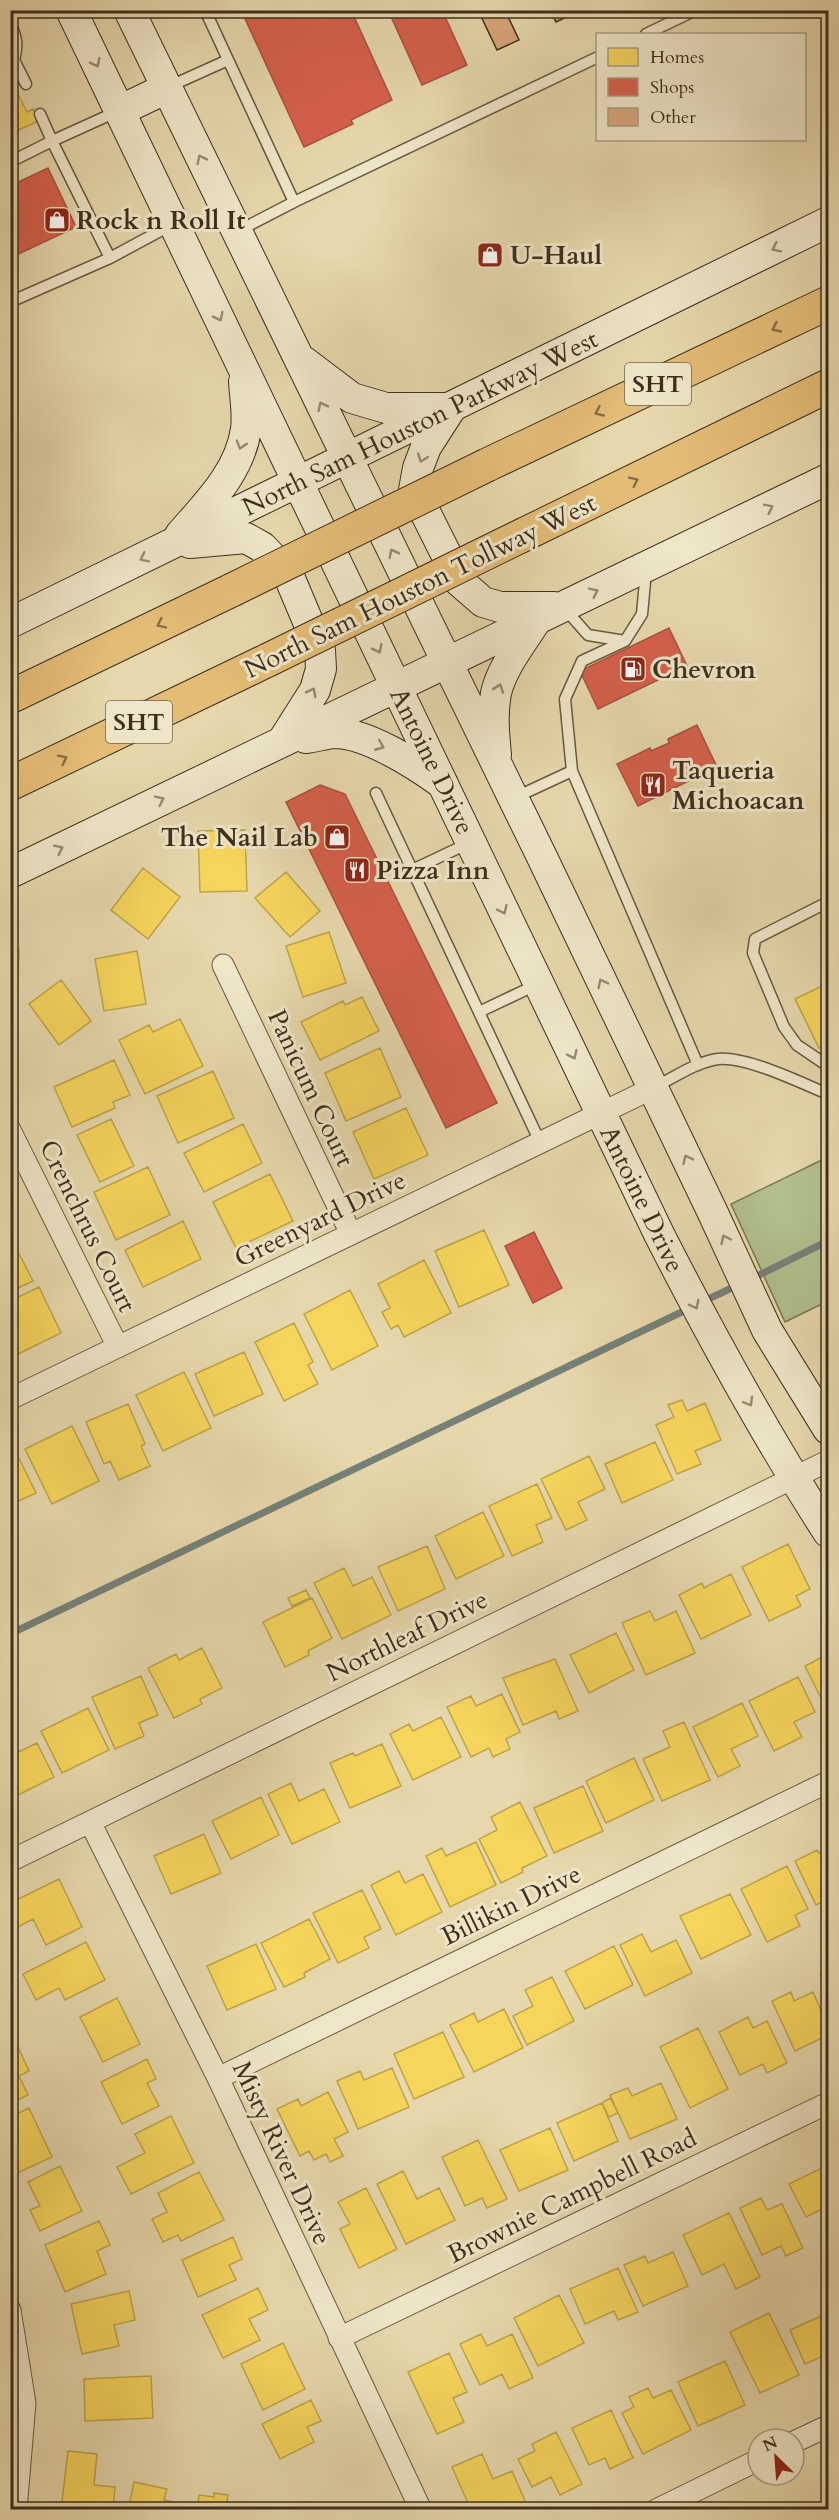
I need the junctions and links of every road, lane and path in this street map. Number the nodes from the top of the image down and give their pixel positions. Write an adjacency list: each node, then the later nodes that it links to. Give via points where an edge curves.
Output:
1 (71, 10): 12 (main road, Antoine Drive, one-way to 12)
2 (129, 10): 11 (main road)
3 (205, 10): 8 (lane)
4 (696, 10): 6 (lane)
5 (10, 23): 9 (lane, via 17,47)
6 (648, 33)
7 (596, 57): 16 (lane)
8 (228, 60): 11 (lane); 16 (lane)
9 (12, 61): 10 (lane)
10 (26, 84)
11 (167, 88): 12 (main road); 19 (main road, one-way to 11)
12 (119, 111): 14 (lane); 18 (main road, Antoine Drive)
13 (40, 114): 14 (lane)
14 (52, 141): 15 (lane); 20 (lane)
15 (10, 162)
16 (294, 202): 19 (lane)
17 (828, 222): 26 (main road, North Sam Houston Parkway West, one-way to 26)
18 (174, 224): 20 (lane); 24 (main road, Antoine Drive, one-way to 24)
19 (237, 232): 23 (main road)
20 (110, 258): 21 (lane)
21 (10, 302)
22 (828, 303): 37 (highway, SHT, one-way to 37, bridge)
23 (298, 358): 26 (main road, via 352,398 386,408); 27 (main road, one-way to 23)
24 (243, 366): 29 (main road, Antoine Drive); 30 (main road, one-way to 30, via 246,430 236,460 219,489)
25 (828, 386): 42 (highway, North Sam Houston Tollway West / SHT, one-way to 25, bridge)
26 (451, 408): 27 (main road, North Sam Houston Parkway West); 32 (main road, one-way to 32, via 426,447 414,490 460,582 483,602)
27 (347, 459): 29 (main road, North Sam Houston Parkway West); 35 (main road, one-way to 27)
28 (828, 479): 31 (main road, one-way to 28)
29 (299, 483): 30 (main road, North Sam Houston Parkway West); 36 (main road, Antoine Drive, one-way to 36)
30 (172, 544): 33 (main road, North Sam Houston Parkway West, one-way to 33); 38 (main road, one-way to 30, via 315,690 321,669 320,650 288,574 262,547 246,538)
31 (647, 567): 32 (main road, one-way to 31); 34 (lane, via 642,614)
32 (550, 613): 34 (lane, via 588,635); 35 (main road); 39 (main road, one-way to 32, via 493,725 497,692 512,657)
33 (10, 623)
34 (625, 641): 40 (lane, via 582,661 565,699)
35 (446, 663): 36 (main road); 39 (main road)
36 (397, 687): 38 (main road); 41 (main road, Antoine Drive)
37 (10, 697)
38 (282, 742): 41 (main road, one-way to 41, via 336,733 365,740); 47 (main road, one-way to 38)
39 (497, 767): 44 (main road)
40 (572, 771): 44 (lane); 52 (lane)
41 (443, 783): 45 (main road, Antoine Drive)
42 (10, 784)
43 (376, 793): 46 (lane)
44 (513, 798): 54 (main road, one-way to 44)
45 (471, 842): 46 (lane); 50 (main road, Antoine Drive, one-way to 50)
46 (412, 870): 51 (lane)
47 (10, 873)
48 (828, 902): 53 (lane, via 755,939 753,953 784,1027 797,1045)
49 (223, 965): 59 (street, Panicum Court)
50 (539, 984): 51 (lane); 56 (main road, Antoine Drive, one-way to 56)
51 (479, 1012): 58 (lane)
52 (698, 1065): 54 (lane); 55 (lane, via 720,1059 742,1062)
53 (828, 1065)
54 (653, 1088): 56 (street, Greenyard Drive); 62 (main road, one-way to 54, via 767,1330)
55 (828, 1094)
56 (601, 1113): 58 (street, Greenyard Drive); 64 (main road, Antoine Drive, one-way to 64, via 719,1351)
57 (10, 1130): 60 (street, Crenchrus Court)
58 (540, 1142): 59 (street, Greenyard Drive)
59 (351, 1234): 60 (street, Greenyard Drive)
60 (118, 1347): 61 (street, Greenyard Drive)
61 (10, 1399)
62 (828, 1429)
63 (828, 1461): 64 (street, Northleaf Drive)
64 (793, 1478): 65 (main road, Antoine Drive); 67 (street, Northleaf Drive)
65 (828, 1532)
66 (828, 1782): 69 (street, Billikin Drive)
67 (90, 1822): 68 (street, Northleaf Drive); 69 (street, Misty River Drive)
68 (10, 1861)
69 (218, 2078): 72 (street, Misty River Drive)
70 (828, 2103): 72 (street, Brownie Campbell Road)
71 (10, 2310): 76 (street, via 25,2403)
72 (339, 2338): 77 (street, Misty River Drive)
73 (828, 2426): 74 (street)
74 (806, 2436)
75 (746, 2466): 78 (street)
76 (16, 2510)
77 (421, 2510)
78 (656, 2510)

